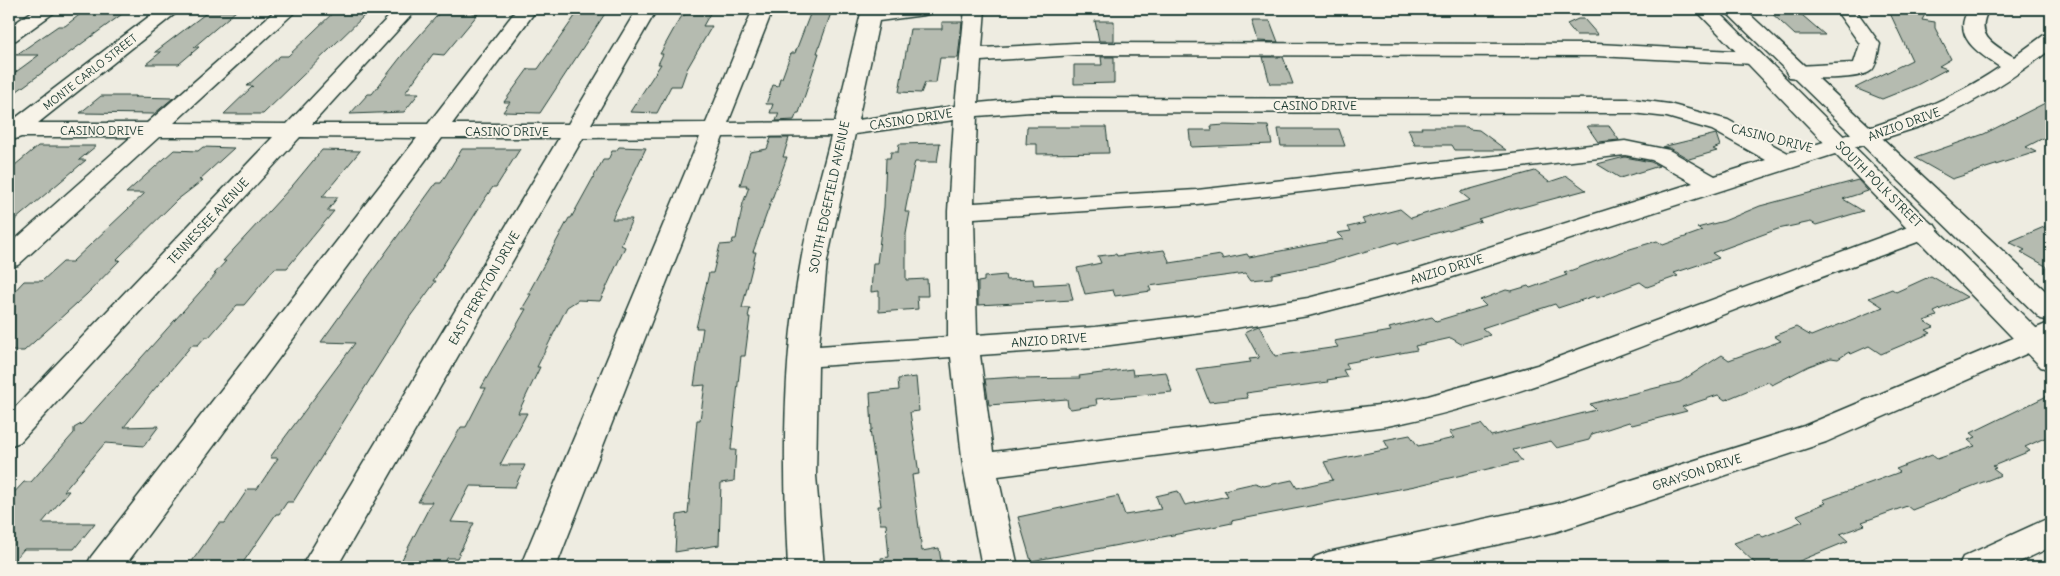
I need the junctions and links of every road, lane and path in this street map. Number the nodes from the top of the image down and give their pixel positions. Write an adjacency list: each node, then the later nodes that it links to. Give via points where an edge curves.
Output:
1 (49, 9): 15 (street)
2 (170, 9): 26 (street, MONTE CARLO STREET)
3 (288, 9): 24 (street)
4 (407, 9): 25 (street, TENNESSEE AVENUE)
5 (527, 9): 27 (street)
6 (647, 9): 28 (street, EAST PERRYTON DRIVE)
7 (763, 9): 29 (street)
8 (924, 9): 14 (street)
9 (975, 9): 17 (street)
10 (1705, 9): 18 (street, SOUTH POLK STREET)
11 (1733, 9): 20 (street, SOUTH POLK STREET)
12 (1845, 9): 20 (street, via 1870,44 1864,66 1856,70)
13 (1979, 9): 19 (street, via 1972,24 1976,37 1989,51)
14 (871, 12): 23 (street, SOUTH EDGEFIELD AVENUE)
15 (9, 36)
16 (2051, 39): 19 (street, ANZIO DRIVE)
17 (971, 55): 18 (street, via 1075,49 1597,50); 21 (street)
18 (1754, 58): 31 (street, SOUTH POLK STREET)
19 (2015, 67): 30 (street, ANZIO DRIVE, via 1986,88 1950,107)
20 (1797, 72): 30 (street, SOUTH POLK STREET)
21 (966, 111): 22 (street, CASINO DRIVE, via 1032,105 1632,106 1669,111); 23 (street, CASINO DRIVE); 34 (street)
22 (1720, 126): 31 (street, CASINO DRIVE); 32 (street, CASINO DRIVE)
23 (844, 129): 29 (street, CASINO DRIVE); 40 (street, SOUTH EDGEFIELD AVENUE, via 814,261)
24 (153, 130): 25 (street, CASINO DRIVE); 26 (street, CASINO DRIVE); 36 (street)
25 (293, 130): 27 (street, CASINO DRIVE); 41 (street, TENNESSEE AVENUE)
26 (11, 131)
27 (432, 131): 28 (street, CASINO DRIVE); 44 (street)
28 (576, 131): 29 (street, CASINO DRIVE); 45 (street, EAST PERRYTON DRIVE)
29 (713, 131): 46 (street)
30 (1867, 138): 31 (street, ANZIO DRIVE); 37 (street, SOUTH POLK STREET)
31 (1833, 148): 32 (street, ANZIO DRIVE); 35 (street, SOUTH POLK STREET)
32 (1786, 162): 33 (street, ANZIO DRIVE)
33 (1712, 185): 34 (street, via 1657,152 1625,148 1189,198); 39 (street, ANZIO DRIVE, via 1424,277 1308,307 1095,337)
34 (961, 211): 39 (street)
35 (1925, 230): 38 (street, SOUTH POLK STREET); 42 (street, via 1547,372 1428,407 1387,416)
36 (9, 259)
37 (2051, 312)
38 (2045, 344): 49 (street, GRAYSON DRIVE, via 1815,434 1555,518)
39 (964, 346): 40 (street, ANZIO DRIVE); 42 (street)
40 (803, 357): 47 (street, SOUTH EDGEFIELD AVENUE, via 800,476)
41 (9, 434)
42 (980, 466): 48 (street)
43 (2051, 531): 50 (street)
44 (104, 567)
45 (320, 567)
46 (538, 567)
47 (806, 567)
48 (1000, 567)
49 (1328, 567)
50 (1976, 567)

